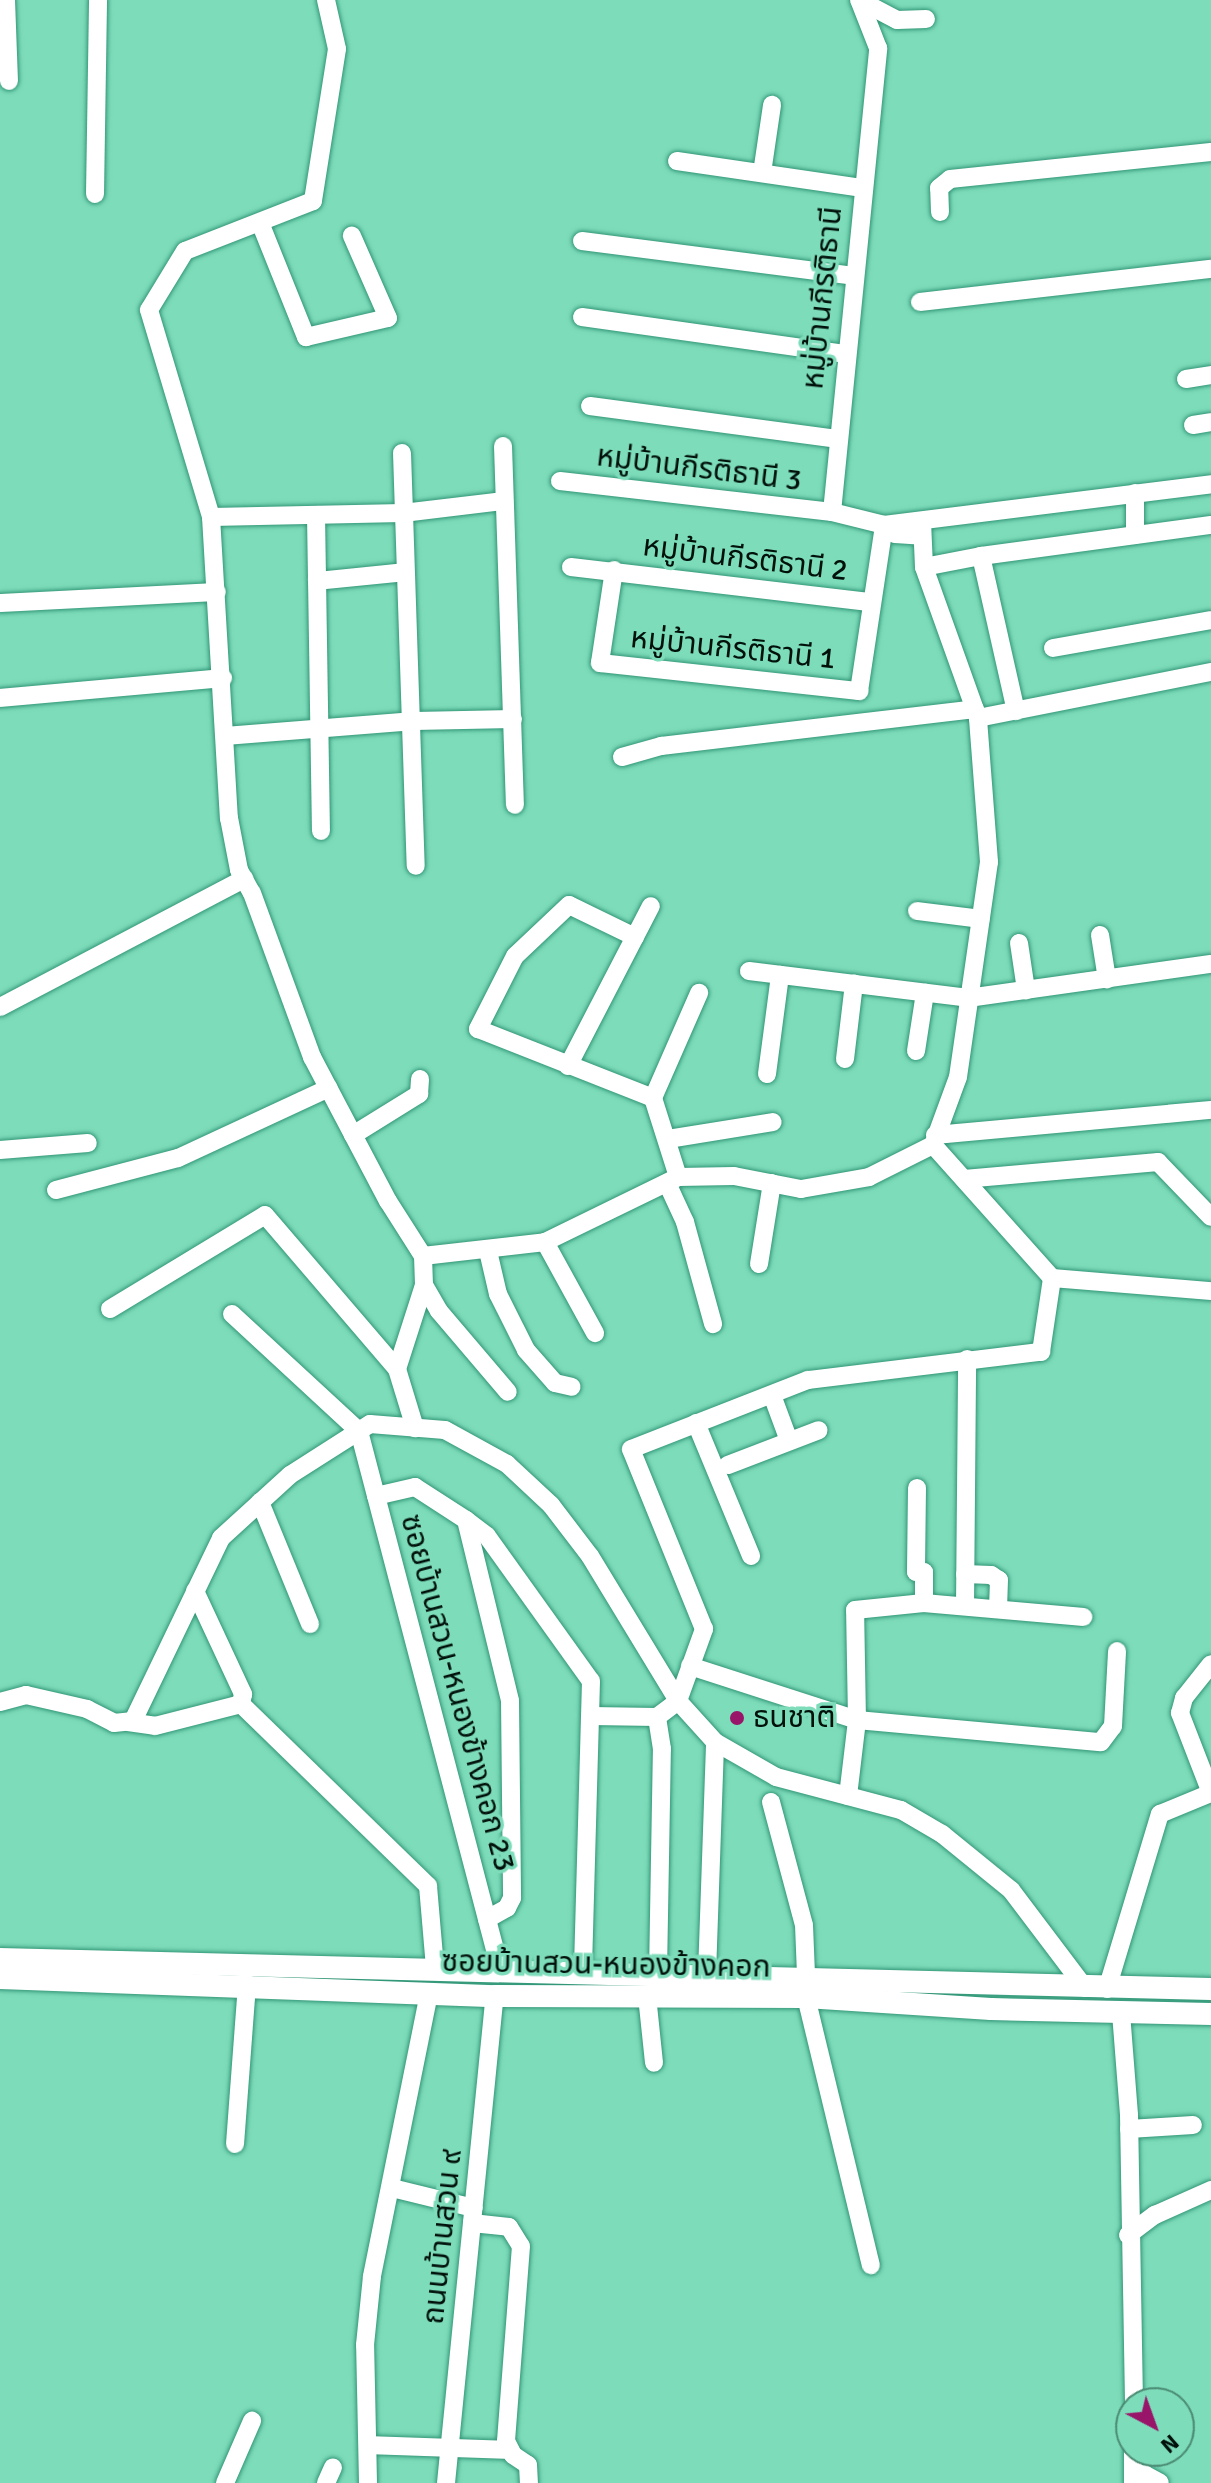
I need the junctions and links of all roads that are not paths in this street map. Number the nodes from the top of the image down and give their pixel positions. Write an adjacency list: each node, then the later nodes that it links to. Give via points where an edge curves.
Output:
1 (6, 0): 6 (street)
2 (98, 0): 12 (street)
3 (326, 0): 14 (street, via 337,49 313,201)
4 (860, 1): 5 (street, via 897,20); 11 (street, หมู่บ้านกีรติธานี, via 878,48)
5 (926, 19)
6 (9, 81)
7 (772, 105): 10 (street)
8 (1211, 152): 13 (street, via 950,179 939,188)
9 (677, 161): 10 (street)
10 (762, 173): 11 (street)
11 (863, 188): 18 (street, หมู่บ้านกีรติธานี)
12 (95, 194)
13 (940, 212)
14 (261, 225): 15 (street, via 306,337 388,318); 35 (street, via 185,251 149,310)
15 (352, 236)
16 (582, 241): 18 (street)
17 (1211, 269): 19 (street)
18 (854, 276): 21 (street, หมู่บ้านกีรติธานี)
19 (920, 302)
20 (582, 317): 21 (street)
21 (846, 354): 25 (street, หมู่บ้านกีรติธานี)
22 (1211, 375): 23 (street)
23 (1186, 379)
24 (590, 406): 25 (street)
25 (837, 439): 32 (street, หมู่บ้านกีรติธานี)
26 (503, 446): 31 (street)
27 (402, 453): 33 (street)
28 (560, 481): 32 (street, หมู่บ้านกีรติธานี 3)
29 (1211, 484): 30 (street)
30 (1135, 493): 38 (street); 39 (street)
31 (504, 501): 33 (street); 56 (street)
32 (832, 512): 36 (street)
33 (403, 513): 34 (street); 44 (street)
34 (316, 515): 35 (street); 45 (street)
35 (211, 517): 46 (street)
36 (884, 525): 38 (street); 47 (street)
37 (1211, 525): 39 (street)
38 (922, 529): 42 (street)
39 (1135, 535): 40 (street)
40 (981, 556): 42 (street); 54 (street)
41 (571, 567): 43 (street, หมู่บ้านกีรติธานี 2)
42 (924, 567): 55 (street)
43 (614, 570): 47 (street, หมู่บ้านกีรติธานี 2); 47 (street, หมู่บ้านกีรติธานี 1, via 600,663 859,691)
44 (405, 572): 45 (street); 57 (street)
45 (317, 581): 58 (street)
46 (217, 592): 48 (street); 52 (street)
47 (869, 602)
48 (0, 603)
49 (1211, 620): 50 (street)
50 (1053, 648)
51 (1211, 672): 54 (street)
52 (223, 678): 53 (street); 59 (street)
53 (0, 698)
54 (1016, 711): 55 (street)
55 (976, 714): 60 (street, via 661,746); 67 (street, via 989,862)
56 (513, 719): 57 (street); 61 (street)
57 (414, 721): 58 (street); 63 (street)
58 (318, 728): 59 (street); 62 (street)
59 (225, 736): 64 (street, via 229,818)
60 (622, 757)
61 (515, 805)
62 (321, 831)
63 (416, 866)
64 (244, 879): 80 (street); 86 (street, via 312,1057)
65 (651, 906): 69 (street)
66 (917, 911): 67 (street)
67 (981, 919): 79 (street)
68 (1100, 935): 74 (street)
69 (635, 937): 83 (street); 83 (street, via 569,905 515,956 478,1029)
70 (1019, 943): 76 (street)
71 (1211, 964): 74 (street)
72 (749, 971): 73 (street)
73 (780, 975): 75 (street); 84 (street)
74 (1107, 979): 76 (street)
75 (854, 984): 78 (street); 82 (street)
76 (1026, 990): 79 (street)
77 (699, 993): 87 (street)
78 (925, 993): 79 (street); 81 (street)
79 (968, 998): 92 (street, via 958,1077)
80 (0, 1007)
81 (916, 1051)
82 (845, 1059)
83 (568, 1066): 87 (street)
84 (767, 1074)
85 (420, 1079): 90 (street, via 419,1094)
86 (329, 1088): 90 (street); 98 (street, via 207,1147)
87 (653, 1098): 91 (street)
88 (1211, 1110): 92 (street)
89 (773, 1122): 91 (street)
90 (353, 1135): 102 (street)
91 (668, 1139): 96 (street)
92 (934, 1140): 95 (street); 97 (street, via 869,1177 801,1189)
93 (88, 1143): 94 (street)
94 (0, 1150)
95 (964, 1179): 99 (street, via 1158,1162); 104 (street)
96 (673, 1180): 97 (street, via 734,1176); 100 (street); 109 (street)
97 (772, 1183): 103 (street)
98 (56, 1190)
99 (1211, 1217)
100 (545, 1242): 101 (street); 110 (street)
101 (488, 1251): 102 (street); 113 (street, via 498,1294 526,1350 555,1383)
102 (423, 1256): 105 (street)
103 (759, 1264)
104 (1052, 1278): 106 (street); 111 (street, via 1041,1352)
105 (424, 1285): 112 (street); 114 (street, via 439,1311)
106 (1211, 1291)
107 (110, 1309): 112 (street, via 265,1215)
108 (232, 1314): 119 (street)
109 (713, 1324)
110 (595, 1333)
111 (967, 1359): 115 (street, via 808,1380); 127 (street)
112 (397, 1369): 117 (street)
113 (572, 1387)
114 (508, 1392)
115 (772, 1395): 116 (street); 120 (street)
116 (696, 1423): 126 (street); 136 (street, via 631,1449 704,1629)
117 (415, 1428): 119 (street, via 370,1424); 137 (street, via 445,1430 507,1464 551,1505 590,1556)
118 (819, 1430): 120 (street)
119 (359, 1431): 123 (street, ซอยบ้านสวน-หนองข้างคอก 23); 124 (street, via 290,1475)
120 (789, 1441): 121 (street)
121 (728, 1465)
122 (917, 1488): 129 (street, via 916,1572 924,1572)
123 (376, 1496): 125 (street, via 415,1487); 148 (street, ซอยบ้านสวน-หนองข้างคอก 23)
124 (260, 1502): 128 (street, via 221,1538); 133 (street)
125 (466, 1520): 140 (street, via 487,1536 591,1681); 148 (street, via 510,1701 512,1898 507,1908)
126 (751, 1556)
127 (965, 1574): 130 (street); 131 (street, via 999,1580)
128 (195, 1591): 139 (street, via 243,1694); 142 (street)
129 (924, 1603): 130 (street); 143 (street, via 855,1610)
130 (965, 1606): 131 (street)
131 (998, 1609): 132 (street)
132 (1083, 1617)
133 (310, 1624)
134 (1117, 1651): 143 (street, via 1113,1726 1101,1742)
135 (1211, 1664): 145 (street, via 1184,1698 1180,1713)
136 (690, 1666): 137 (street); 143 (street)
137 (678, 1701): 141 (street); 144 (street)
138 (0, 1702): 142 (street, via 26,1695)
139 (241, 1704): 142 (street, via 155,1726); 150 (street, via 428,1886)
140 (591, 1716): 141 (street); 152 (street)
141 (657, 1717): 153 (street, via 662,1749)
142 (132, 1718)
143 (857, 1720): 146 (street)
144 (715, 1742): 146 (street, via 776,1777); 154 (street)
145 (1211, 1793): 158 (street, via 1160,1814)
146 (848, 1796): 158 (street, via 901,1810 976,1862 1011,1890)
147 (771, 1802): 157 (street, via 804,1925)
148 (487, 1919): 151 (street, ซอยบ้านสวน-หนองข้างคอก 23)
149 (0, 1959): 150 (main road, ซอยบ้านสวน-หนองข้างคอก)
150 (435, 1968): 151 (main road, ซอยบ้านสวน-หนองข้างคอก)
151 (500, 1969): 152 (main road, ซอยบ้านสวน-หนองข้างคอก); 161 (main road)
152 (583, 1971): 153 (main road, ซอยบ้านสวน-หนองข้างคอก)
153 (658, 1973): 154 (main road, ซอยบ้านสวน-หนองข้างคอก)
154 (707, 1974): 157 (main road, ซอยบ้านสวน-หนองข้างคอก)
155 (0, 1978): 156 (main road, ซอยบ้านสวน-หนองข้างคอก)
156 (247, 1983): 160 (main road, ซอยบ้านสวน-หนองข้างคอก); 168 (street)
157 (806, 1986): 158 (main road, ซอยบ้านสวน-หนองข้างคอก); 162 (main road, ซอยบ้านสวน-หนองข้างคอก); 163 (main road, ซอยบ้านสวน-หนองข้างคอก); 173 (street)
158 (1096, 1988): 159 (main road, ซอยบ้านสวน-หนองข้างคอก)
159 (1211, 1989)
160 (429, 1993): 161 (main road, ซอยบ้านสวน-หนองข้างคอก); 169 (street)
161 (495, 1996): 162 (main road, ซอยบ้านสวน-หนองข้างคอก); 171 (street, ถนนบ้านสวน ๙)
162 (647, 1996): 165 (street)
163 (1121, 2013): 164 (main road, ซอยบ้านสวน-หนองข้างคอก); 167 (street)
164 (1211, 2014)
165 (654, 2063)
166 (1193, 2125): 167 (street)
167 (1129, 2129): 172 (street)
168 (235, 2144)
169 (392, 2188): 171 (street); 176 (street, via 372,2276 365,2345)
170 (1211, 2190): 172 (street, via 1155,2215)
171 (473, 2216): 177 (street, ถนนบ้านสวน ๙); 178 (street, via 509,2227 521,2246 506,2441)
172 (1128, 2235): 174 (street)
173 (871, 2265)
174 (1133, 2387)
175 (252, 2421): 180 (street)
176 (368, 2445): 177 (street); 179 (street)
177 (450, 2447): 178 (street); 181 (street, ถนนบ้านสวน ๙)
178 (510, 2450): 182 (street, via 528,2465)
179 (368, 2479)
180 (225, 2483)
181 (446, 2483)
182 (529, 2483)
183 (1134, 2483): 184 (street, via 1144,2474)
184 (1160, 2483)

